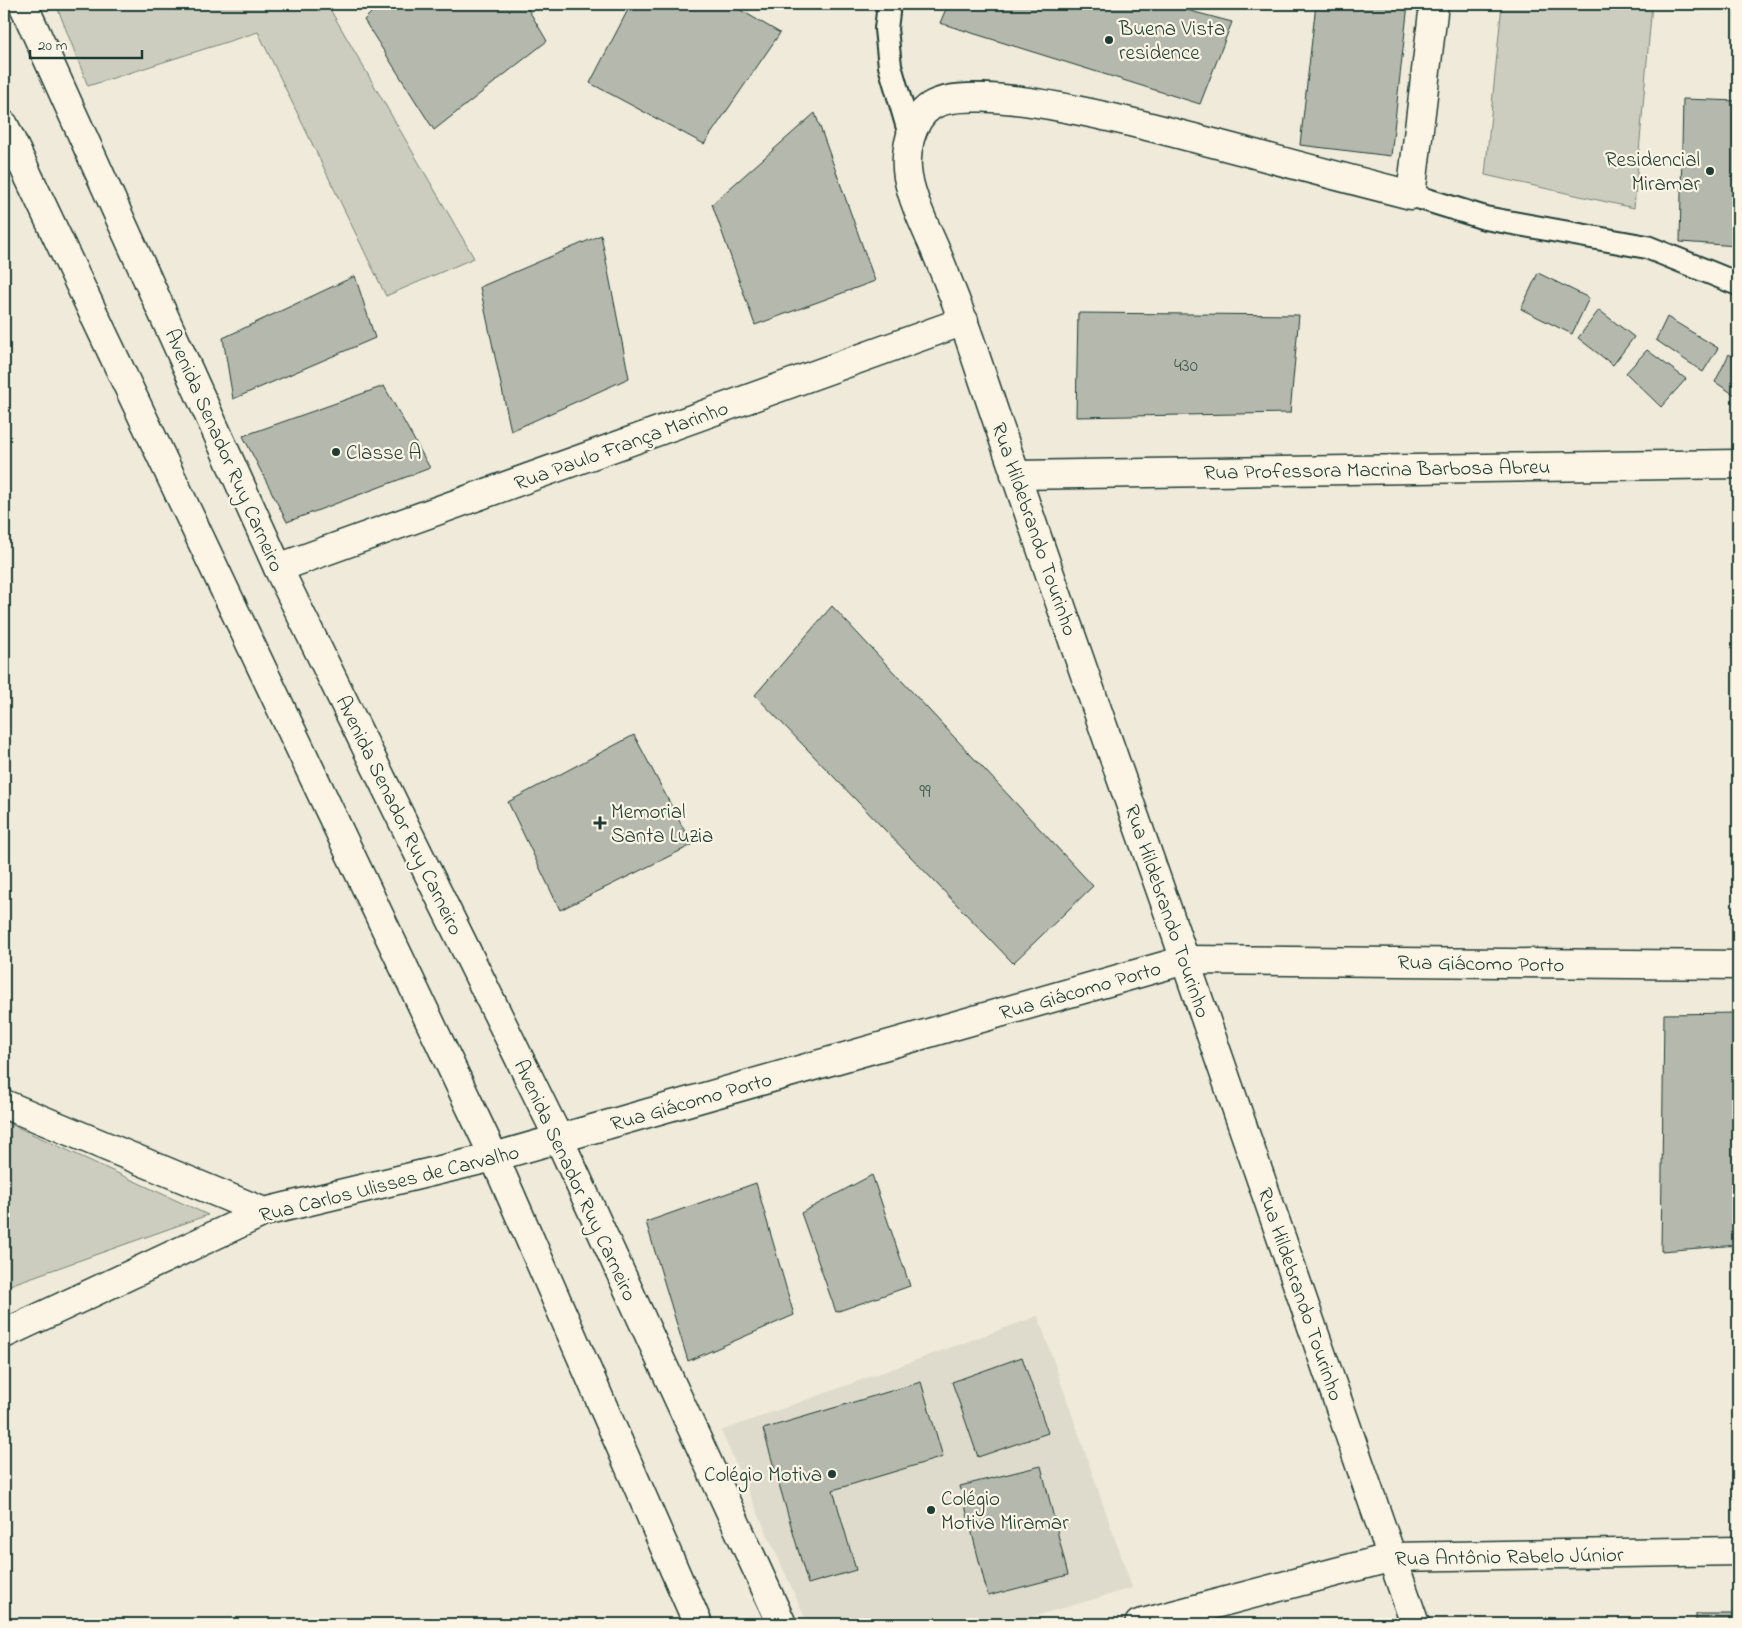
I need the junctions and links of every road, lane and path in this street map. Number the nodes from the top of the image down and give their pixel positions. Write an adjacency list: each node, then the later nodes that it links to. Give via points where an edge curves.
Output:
1 (23, 4): 11 (street, Avenida Senador Ruy Carneiro)
2 (889, 4): 5 (lane, via 886,29 890,66)
3 (1434, 4): 6 (street)
4 (4, 125): 16 (street)
5 (910, 135): 6 (street, via 930,107 947,100 975,97 1013,99 1118,119); 8 (street, Rua Hildebrando Tourinho, via 908,175 915,200)
6 (1411, 195): 7 (lane, via 1485,218 1647,247)
7 (1738, 284)
8 (964, 321): 10 (street, Rua Hildebrando Tourinho); 11 (street, Rua Paulo França Marinho)
9 (1738, 464): 10 (street, Rua Professora Macrina Barbosa Abreu)
10 (1016, 476): 12 (street, Rua Hildebrando Tourinho)
11 (278, 568): 15 (street, Avenida Senador Ruy Carneiro)
12 (1185, 960): 13 (street, Rua Giácomo Porto); 15 (street, Rua Giácomo Porto); 20 (street, Rua Hildebrando Tourinho)
13 (1738, 965)
14 (4, 1104): 17 (street)
15 (560, 1139): 16 (street, Rua Carlos Ulisses de Carvalho); 22 (street, Avenida Senador Ruy Carneiro)
16 (494, 1158): 17 (street, Rua Carlos Ulisses de Carvalho); 21 (street)
17 (264, 1212): 18 (street, Rua Carlos Ulisses de Carvalho)
18 (4, 1334)
19 (1738, 1551): 20 (street, Rua Antônio Rabelo Júnior)
20 (1393, 1557): 23 (street, Rua Antônio Rabelo Júnior); 24 (street, Rua Hildebrando Tourinho)
21 (698, 1624)
22 (782, 1624)
23 (1139, 1624)
24 (1415, 1624)

